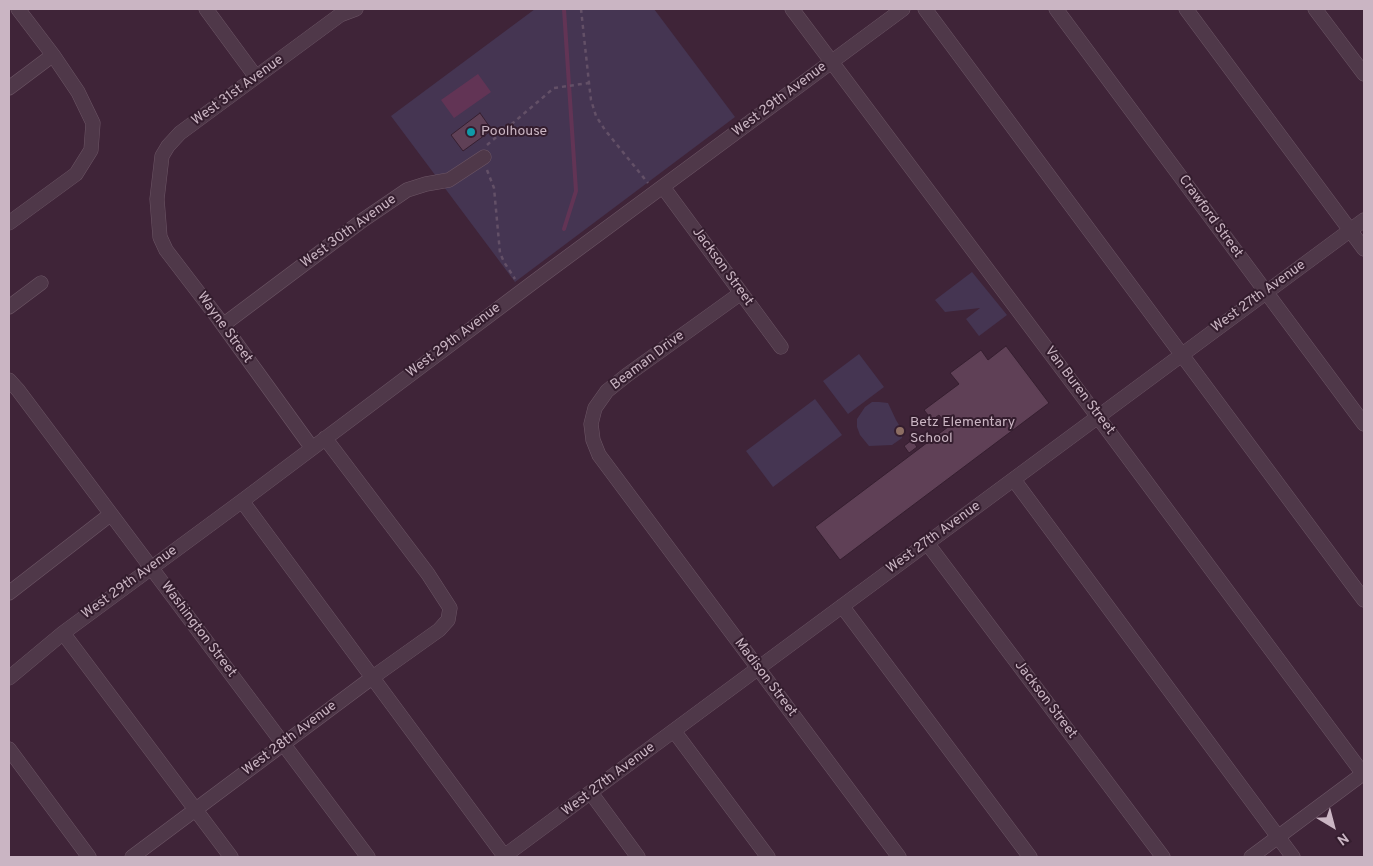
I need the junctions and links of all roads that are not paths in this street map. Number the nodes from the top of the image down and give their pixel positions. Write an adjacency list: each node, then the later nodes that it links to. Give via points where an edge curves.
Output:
1 (18, 9): 10 (street)
2 (206, 9): 13 (street)
3 (356, 9): 13 (street, West 31st Avenue, via 340,15)
4 (792, 9): 11 (street, Van Buren Street)
5 (903, 9): 11 (street, West 29th Avenue)
6 (925, 9): 28 (street)
7 (1056, 9): 24 (street, Crawford Street)
8 (1186, 9): 20 (street)
9 (1315, 9): 12 (street)
10 (53, 55): 14 (street); 19 (street, via 78,92 93,123 91,150 76,174)
11 (831, 62): 16 (street, West 29th Avenue); 30 (street, Van Buren Street)
12 (1364, 74)
13 (256, 77): 17 (street, West 31st Avenue, via 180,133 168,146 162,156)
14 (9, 88)
15 (484, 157): 26 (street, West 30th Avenue, via 449,180 407,190)
16 (659, 189): 23 (street, Jackson Street); 32 (street, West 29th Avenue)
17 (157, 199): 26 (street, Wayne Street, via 160,237 166,250)
18 (1364, 220): 20 (street, West 27th Avenue)
19 (9, 222)
20 (1350, 230): 21 (street); 24 (street, West 27th Avenue)
21 (1364, 249)
22 (41, 283): 25 (street)
23 (741, 293): 27 (street, Jackson Street); 35 (street, Beaman Drive, via 607,391 595,408 591,424 599,455)
24 (1266, 293): 28 (street, West 27th Avenue); 31 (street, Crawford Street)
25 (9, 307)
26 (223, 325): 33 (street, Wayne Street)
27 (781, 347)
28 (1182, 354): 30 (street, West 27th Avenue); 41 (street)
29 (9, 380): 37 (street, Washington Street)
30 (1098, 417): 34 (street, West 27th Avenue); 50 (street, Van Buren Street)
31 (1364, 424)
32 (325, 438): 33 (street, West 29th Avenue); 45 (street, West 28th Avenue, via 450,608 448,620 439,630)
33 (312, 448): 36 (street, West 29th Avenue)
34 (1014, 480): 38 (street, West 27th Avenue); 53 (street)
35 (632, 499): 44 (street, Madison Street)
36 (242, 501): 39 (street, West 29th Avenue); 45 (street)
37 (111, 514): 39 (street, Washington Street); 40 (street)
38 (927, 543): 42 (street, West 27th Avenue); 63 (street, Jackson Street)
39 (151, 567): 43 (street, West 29th Avenue); 48 (street, Washington Street)
40 (11, 586)
41 (1364, 600)
42 (842, 606): 44 (street, West 27th Avenue); 62 (street)
43 (63, 633): 46 (street, West 29th Avenue); 52 (street)
44 (758, 668): 47 (street, West 27th Avenue); 61 (street, Madison Street)
45 (373, 677): 48 (street, West 28th Avenue); 58 (street)
46 (9, 678)
47 (674, 732): 51 (street, West 27th Avenue); 60 (street)
48 (283, 744): 52 (street, West 28th Avenue); 57 (street, Washington Street)
49 (9, 749): 54 (street)
50 (1364, 774): 53 (street)
51 (591, 793): 58 (street, West 27th Avenue); 59 (street)
52 (196, 810): 55 (street, West 28th Avenue); 56 (street)
53 (1278, 837): 64 (street); 65 (street)
54 (89, 857)
55 (132, 857)
56 (231, 857)
57 (368, 857)
58 (504, 857)
59 (638, 857)
60 (768, 857)
61 (899, 857)
62 (1030, 857)
63 (1163, 857)
64 (1251, 857)
65 (1293, 857)

